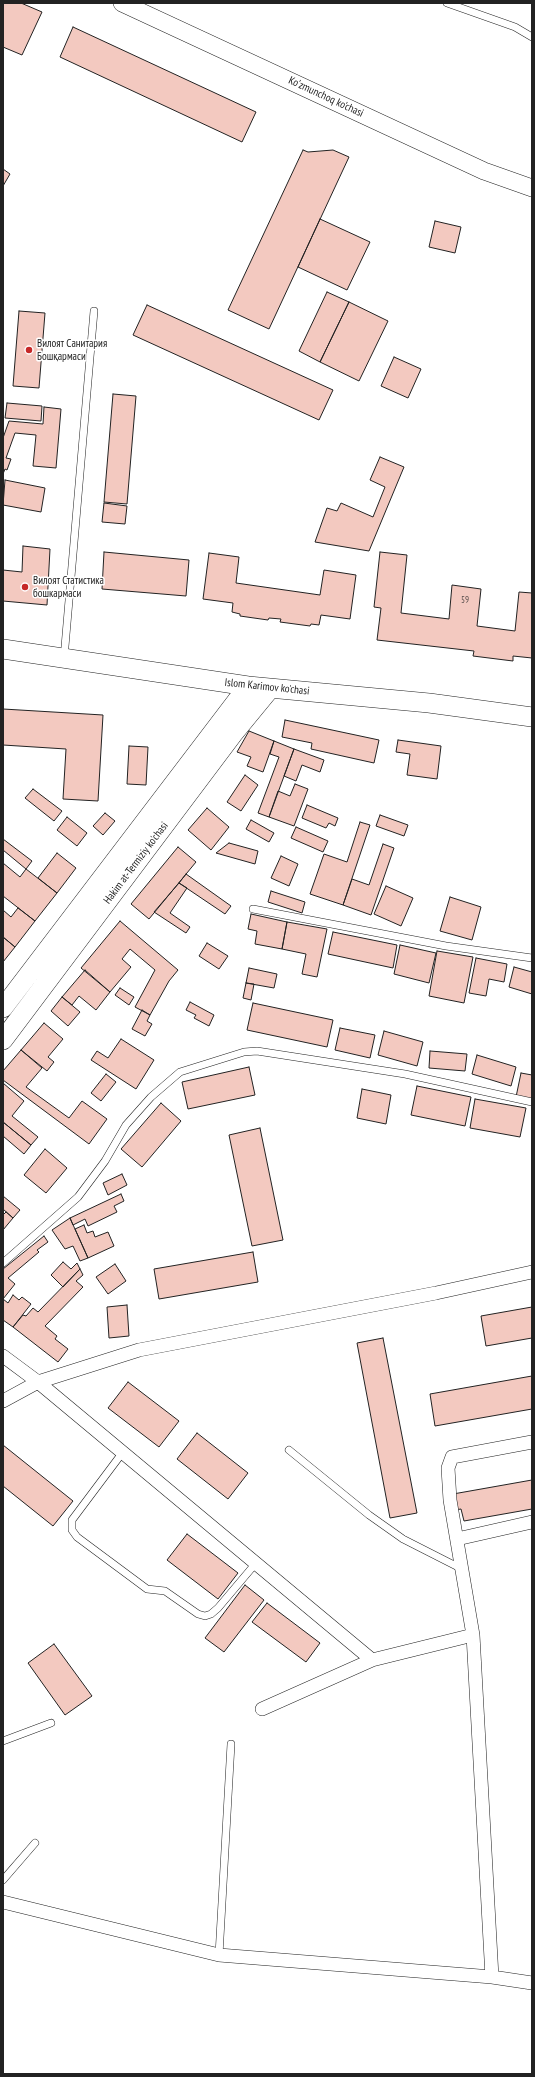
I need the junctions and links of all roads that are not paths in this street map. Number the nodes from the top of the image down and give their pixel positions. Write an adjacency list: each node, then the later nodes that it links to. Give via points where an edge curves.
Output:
1 (122, 3): 4 (street, Ko'zmunchoq ko'chasi, via 484,171)
2 (447, 3): 3 (lane, via 515,27)
3 (532, 37)
4 (532, 188)
5 (94, 311): 7 (lane)
6 (3, 649): 7 (main road, Islom Karimov ko'chasi)
7 (64, 658): 8 (main road, Islom Karimov ko'chasi)
8 (248, 686): 9 (main road, Islom Karimov ko'chasi); 13 (main road, Hakim at-Termiziy ko'chasi)
9 (270, 688): 10 (main road, Islom Karimov ko'chasi, via 429,703); 14 (main road, Hakim at-Termiziy ko'chasi)
10 (532, 717)
11 (253, 909): 12 (lane, via 446,946)
12 (532, 958)
13 (3, 1008)
14 (3, 1040)
15 (532, 1102): 16 (lane, via 405,1074 257,1051 216,1061 180,1072 152,1097 126,1126 105,1161 78,1197)
16 (3, 1263)
17 (532, 1272): 19 (street, via 139,1350)
18 (3, 1356): 19 (street)
19 (38, 1382): 20 (street); 23 (street)
20 (3, 1401)
21 (532, 1442): 25 (street, via 452,1457 448,1468 450,1500)
22 (289, 1450): 27 (lane, via 369,1515 403,1539)
23 (123, 1452): 26 (street); 26 (lane, via 72,1520 72,1530 77,1537 146,1589 165,1591 198,1614 205,1616 218,1608)
24 (532, 1522): 25 (street)
25 (457, 1539): 27 (street)
26 (256, 1563): 29 (street)
27 (462, 1570): 28 (street)
28 (473, 1635): 29 (street); 38 (street)
29 (372, 1660): 30 (street)
30 (262, 1709)
31 (51, 1723): 32 (lane)
32 (3, 1741)
33 (231, 1744): 37 (lane)
34 (35, 1843): 35 (lane)
35 (3, 1880)
36 (3, 1902): 37 (street)
37 (219, 1955): 38 (street)
38 (492, 1977): 39 (street)
39 (532, 1983)

